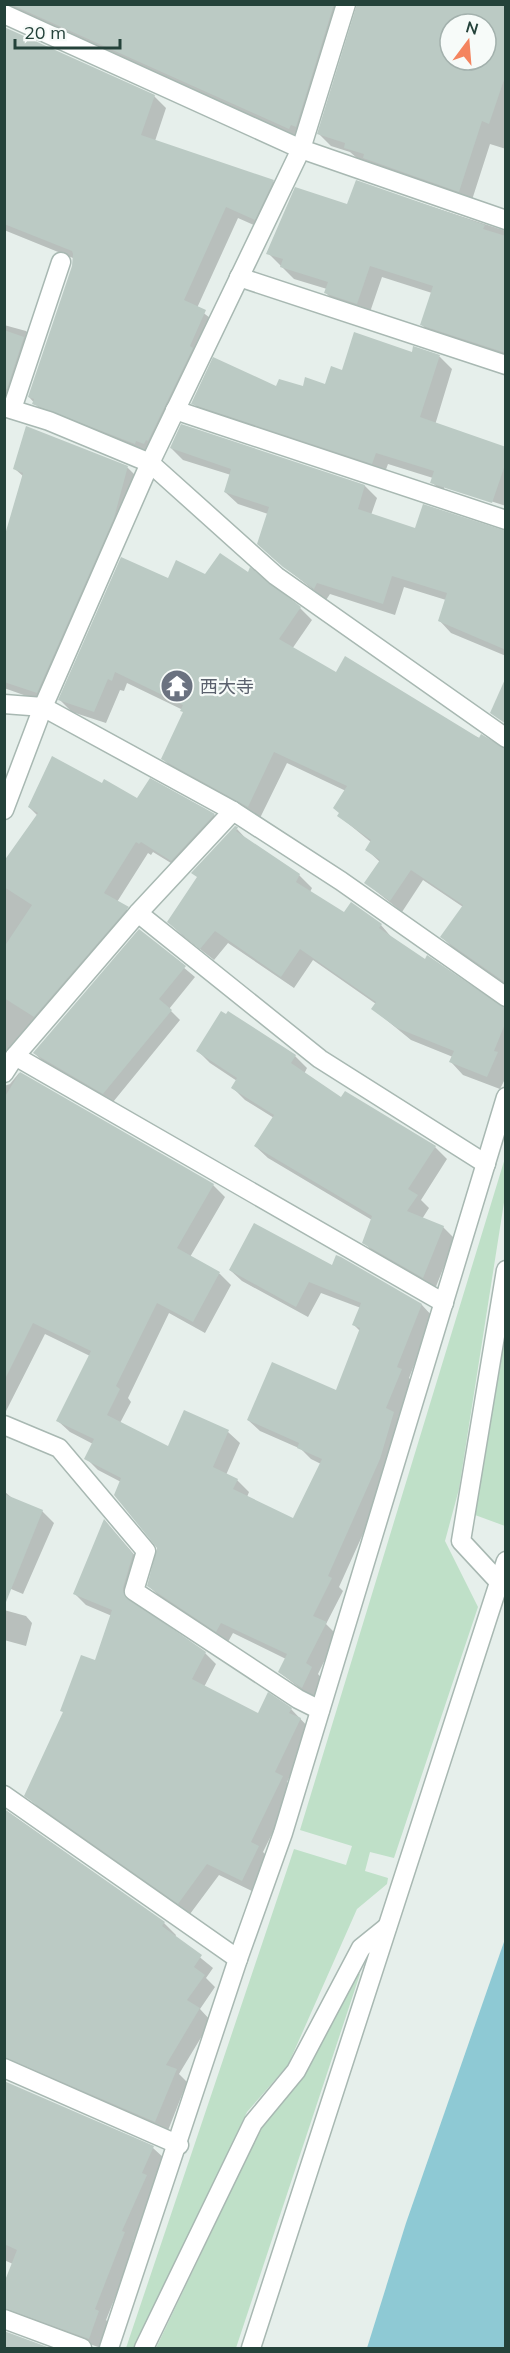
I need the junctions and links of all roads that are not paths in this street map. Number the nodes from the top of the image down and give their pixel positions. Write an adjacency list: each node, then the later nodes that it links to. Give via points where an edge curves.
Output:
1 (346, 4): 3 (street)
2 (4, 14): 3 (street)
3 (301, 149): 4 (street); 6 (street)
4 (506, 220)
5 (61, 262): 8 (street)
6 (239, 277): 7 (street); 9 (street)
7 (506, 365)
8 (8, 408): 10 (street)
9 (175, 410): 10 (street); 11 (street)
10 (150, 463): 13 (street); 14 (street, via 276,576)
11 (506, 520)
12 (4, 704): 13 (street)
13 (43, 707): 15 (street); 16 (street)
14 (506, 738)
15 (4, 810)
16 (232, 811): 17 (street); 18 (street, via 341,881)
17 (138, 913): 19 (street); 22 (street, via 320,1059)
18 (506, 997)
19 (15, 1056): 20 (street); 24 (street)
20 (4, 1073)
21 (506, 1097): 22 (street)
22 (486, 1164): 24 (street)
23 (506, 1270): 27 (street, via 461,1541)
24 (444, 1303): 28 (street)
25 (4, 1425): 28 (street, via 59,1448 146,1551 134,1591 298,1700)
26 (506, 1561): 27 (street)
27 (499, 1582): 30 (street)
28 (320, 1710): 31 (street, via 283,1833)
29 (4, 1795): 31 (street)
30 (387, 1927): 37 (street, via 361,1948 296,2071 253,2123); 38 (street)
31 (238, 1959): 33 (street)
32 (4, 2068): 33 (street)
33 (179, 2145): 36 (street)
34 (4, 2319): 35 (street)
35 (82, 2349)
36 (109, 2349)
37 (144, 2349)
38 (251, 2349)

